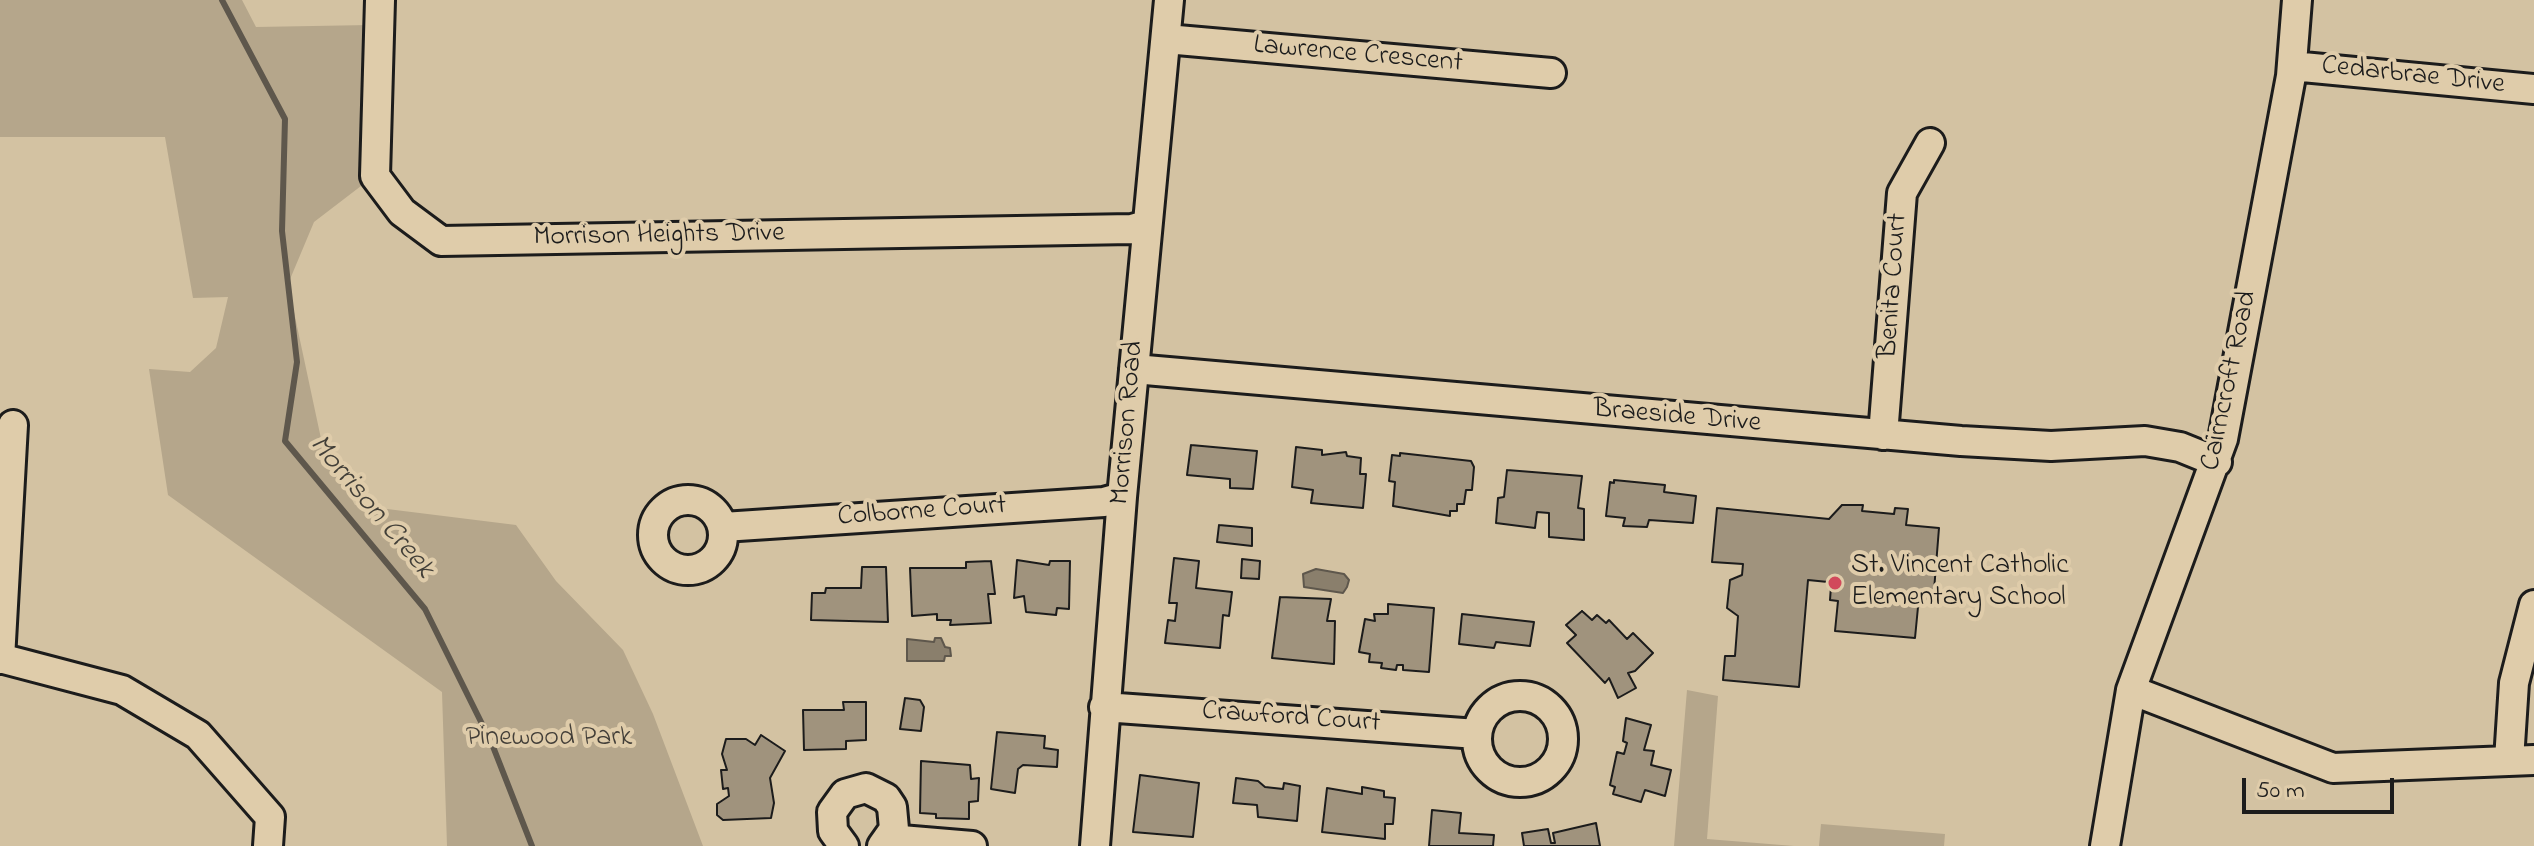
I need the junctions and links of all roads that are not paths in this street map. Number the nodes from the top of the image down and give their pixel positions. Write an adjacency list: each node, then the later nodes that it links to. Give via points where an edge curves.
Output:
1 (380, 0): 9 (street, Morrison Heights Drive, via 375,176 402,212 441,241)
2 (1169, 0): 4 (street, Morrison Road)
3 (2297, 0): 5 (street, Cairncroft Road)
4 (1166, 39): 6 (street, Lawrence Crescent); 9 (street, Morrison Road)
5 (2292, 66): 7 (street, Cedarbrae Drive); 13 (street, Cairncroft Road)
6 (1551, 73)
7 (2534, 89)
8 (1930, 143): 12 (street, Benita Court, via 1902,193)
9 (1146, 225): 10 (street, Morrison Road)
10 (1134, 369): 12 (street, Braeside Drive); 14 (street, Morrison Road)
11 (13, 425): 17 (street)
12 (1883, 435): 13 (street, Braeside Drive, via 2051,446 2145,441 2180,447)
13 (2217, 462): 18 (street, Cairncroft Road)
14 (1122, 497): 15 (street, Colborne Court); 19 (street, Morrison Road)
15 (723, 527)
16 (2534, 605): 21 (street, via 2514,683)
17 (0, 658): 23 (street, via 122,690 198,735 270,817)
18 (2131, 690): 21 (street, via 2333,768); 27 (street, Cairncroft Road)
19 (1104, 707): 20 (street, Crawford Court); 26 (street, Morrison Road)
20 (1477, 734)
21 (2522, 760)
22 (886, 842): 24 (street, via 895,818 886,798 866,788 855,789 837,801 832,812 833,831); 25 (street)
23 (268, 846)
24 (844, 846)
25 (972, 846)
26 (1095, 846)
27 (2105, 846)

